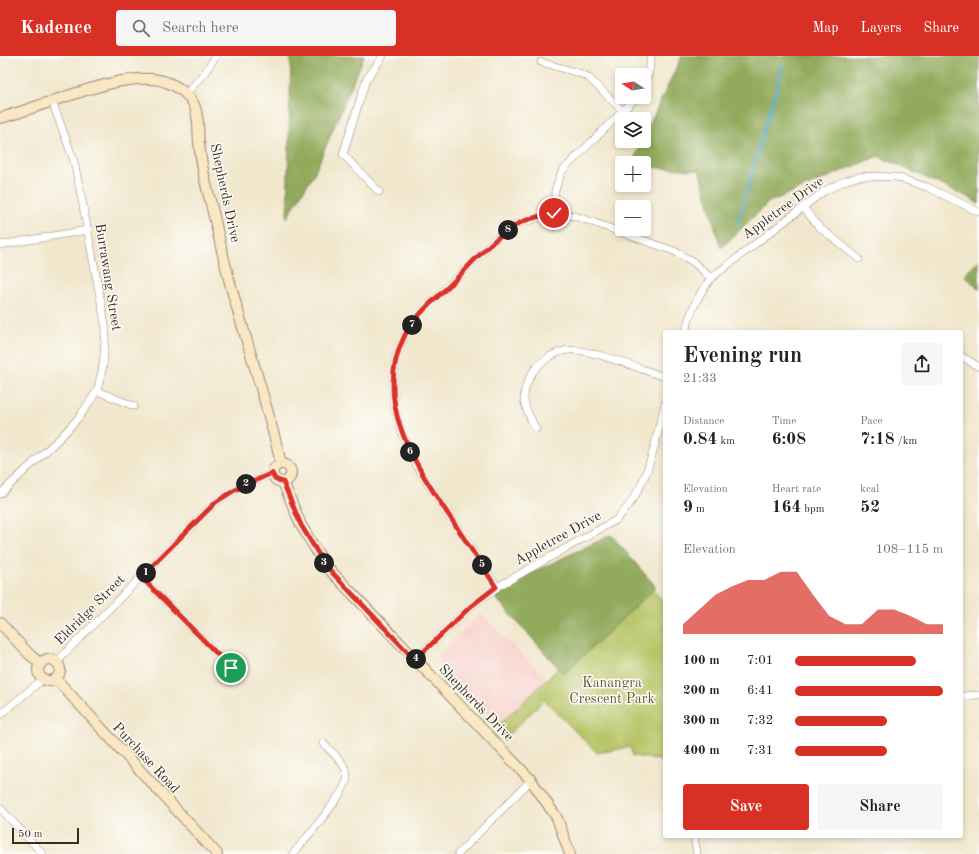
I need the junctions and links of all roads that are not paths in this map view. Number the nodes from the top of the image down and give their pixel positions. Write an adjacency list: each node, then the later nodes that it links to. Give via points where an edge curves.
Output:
1 (216, 56): 6 (street)
2 (651, 56): 5 (street)
3 (381, 58): 11 (street, via 366,80 342,154)
4 (541, 62): 9 (street, via 589,78)
5 (650, 68)
6 (186, 94): 7 (main road, via 164,81 132,80 112,83); 27 (main road, Shepherds Drive, via 194,106 198,120 202,167 231,289 266,404)
7 (52, 101): 10 (main road); 15 (street, Burrawang Street, via 74,162)
8 (630, 104): 9 (street)
9 (623, 111): 14 (street, via 562,171 555,190)
10 (0, 118)
11 (379, 192)
12 (804, 207): 13 (street, Appletree Drive, via 824,192 847,180 874,176 896,177 927,186); 17 (street, via 819,227); 18 (street, Appletree Drive)
13 (979, 212)
14 (554, 213): 18 (street, via 574,216 674,251 693,262); 32 (street, via 517,224 499,236 416,318 405,335 396,357 393,381 394,406 412,458)
15 (88, 230): 16 (street); 23 (street, Burrawang Street, via 106,329 103,366)
16 (0, 245)
17 (859, 259)
18 (711, 278): 19 (street, Appletree Drive, via 697,297)
19 (686, 330)
20 (963, 357): 21 (street)
21 (979, 367)
22 (663, 376): 26 (street, via 586,352 568,350 549,356 535,368 524,386 524,406)
23 (97, 391): 24 (street); 30 (street, Burrawang Street, via 80,416 61,437)
24 (134, 406)
25 (663, 412): 32 (street, Appletree Drive, via 648,469 641,488 630,506 616,520)
26 (536, 428)
27 (281, 464): 28 (main road, via 276,466); 29 (main road, via 290,470 290,476)
28 (272, 473): 29 (main road, via 275,479); 31 (street, Eldridge Street, via 216,502)
29 (283, 482): 34 (main road, Shepherds Drive, via 301,525 325,565)
30 (0, 494)
31 (141, 577): 35 (street, Eldridge Street); 37 (street)
32 (496, 587): 34 (street, Appletree Drive, via 470,607)
33 (0, 623): 36 (main road)
34 (415, 660): 44 (main road, Shepherds Drive)
35 (58, 663): 36 (main road, via 49,660); 39 (main road, via 60,673)
36 (41, 664): 38 (main road, via 39,674)
37 (231, 668)
38 (43, 679): 39 (main road); 42 (street)
39 (56, 679): 48 (main road, Purchase Road)
40 (979, 695): 41 (street)
41 (963, 696)
42 (0, 715)
43 (323, 743): 49 (street, via 344,767 347,779 342,791)
44 (532, 780): 50 (street); 51 (main road, Shepherds Drive, via 556,818)
45 (0, 808): 47 (street)
46 (694, 838): 52 (street)
47 (44, 854)
48 (217, 854)
49 (293, 854)
50 (458, 854)
51 (570, 854)
52 (697, 854)

